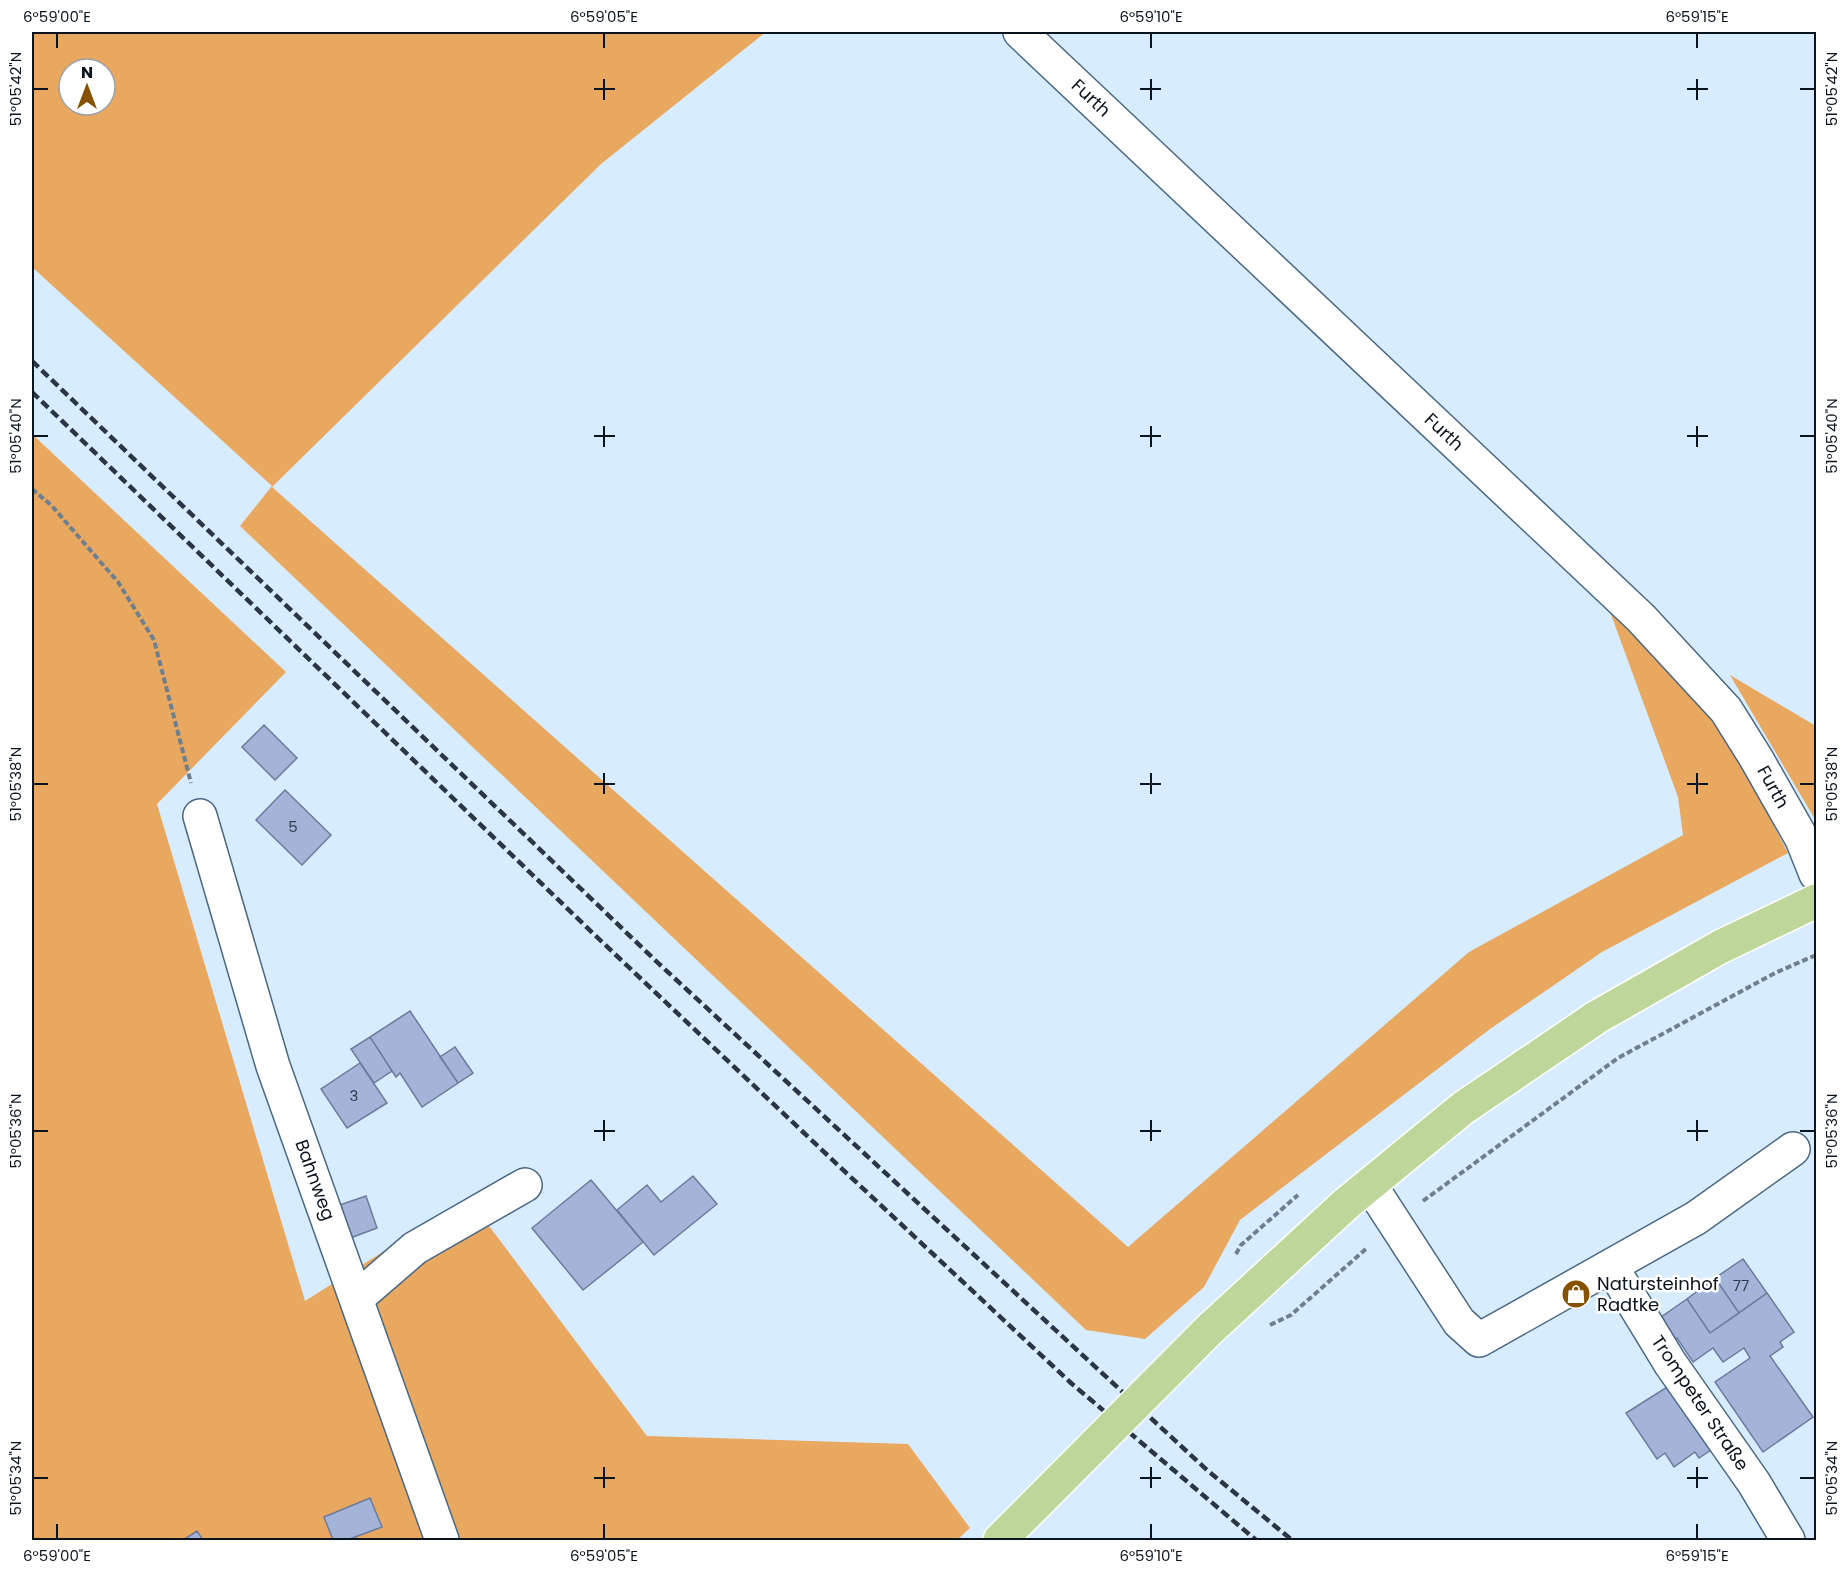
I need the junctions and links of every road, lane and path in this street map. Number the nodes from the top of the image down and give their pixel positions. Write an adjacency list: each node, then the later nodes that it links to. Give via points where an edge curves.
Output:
1 (1020, 32): 4 (street, Furth, via 1641,618 1726,710 1802,839)
2 (32, 489): 3 (path, via 51,505 118,582 154,640)
3 (200, 816): 12 (street, Bahnweg, via 273,1066)
4 (1816, 874)
5 (1816, 901): 9 (main road, via 1720,947 1597,1017 1463,1108)
6 (1816, 955): 10 (path, via 1618,1058)
7 (1793, 1149): 11 (street, via 1696,1218)
8 (525, 1185): 12 (street, via 415,1248)
9 (1370, 1185): 10 (street); 15 (main road, bridge, via 1210,1329)
10 (1395, 1223): 11 (street, via 1459,1322 1479,1340); 13 (path, via 1291,1315)
11 (1611, 1266): 16 (street, Trompeter Straße, via 1670,1363 1754,1483)
12 (357, 1298): 14 (street, Bahnweg)
13 (1264, 1328)
14 (442, 1540)
15 (1001, 1540)
16 (1788, 1540)

